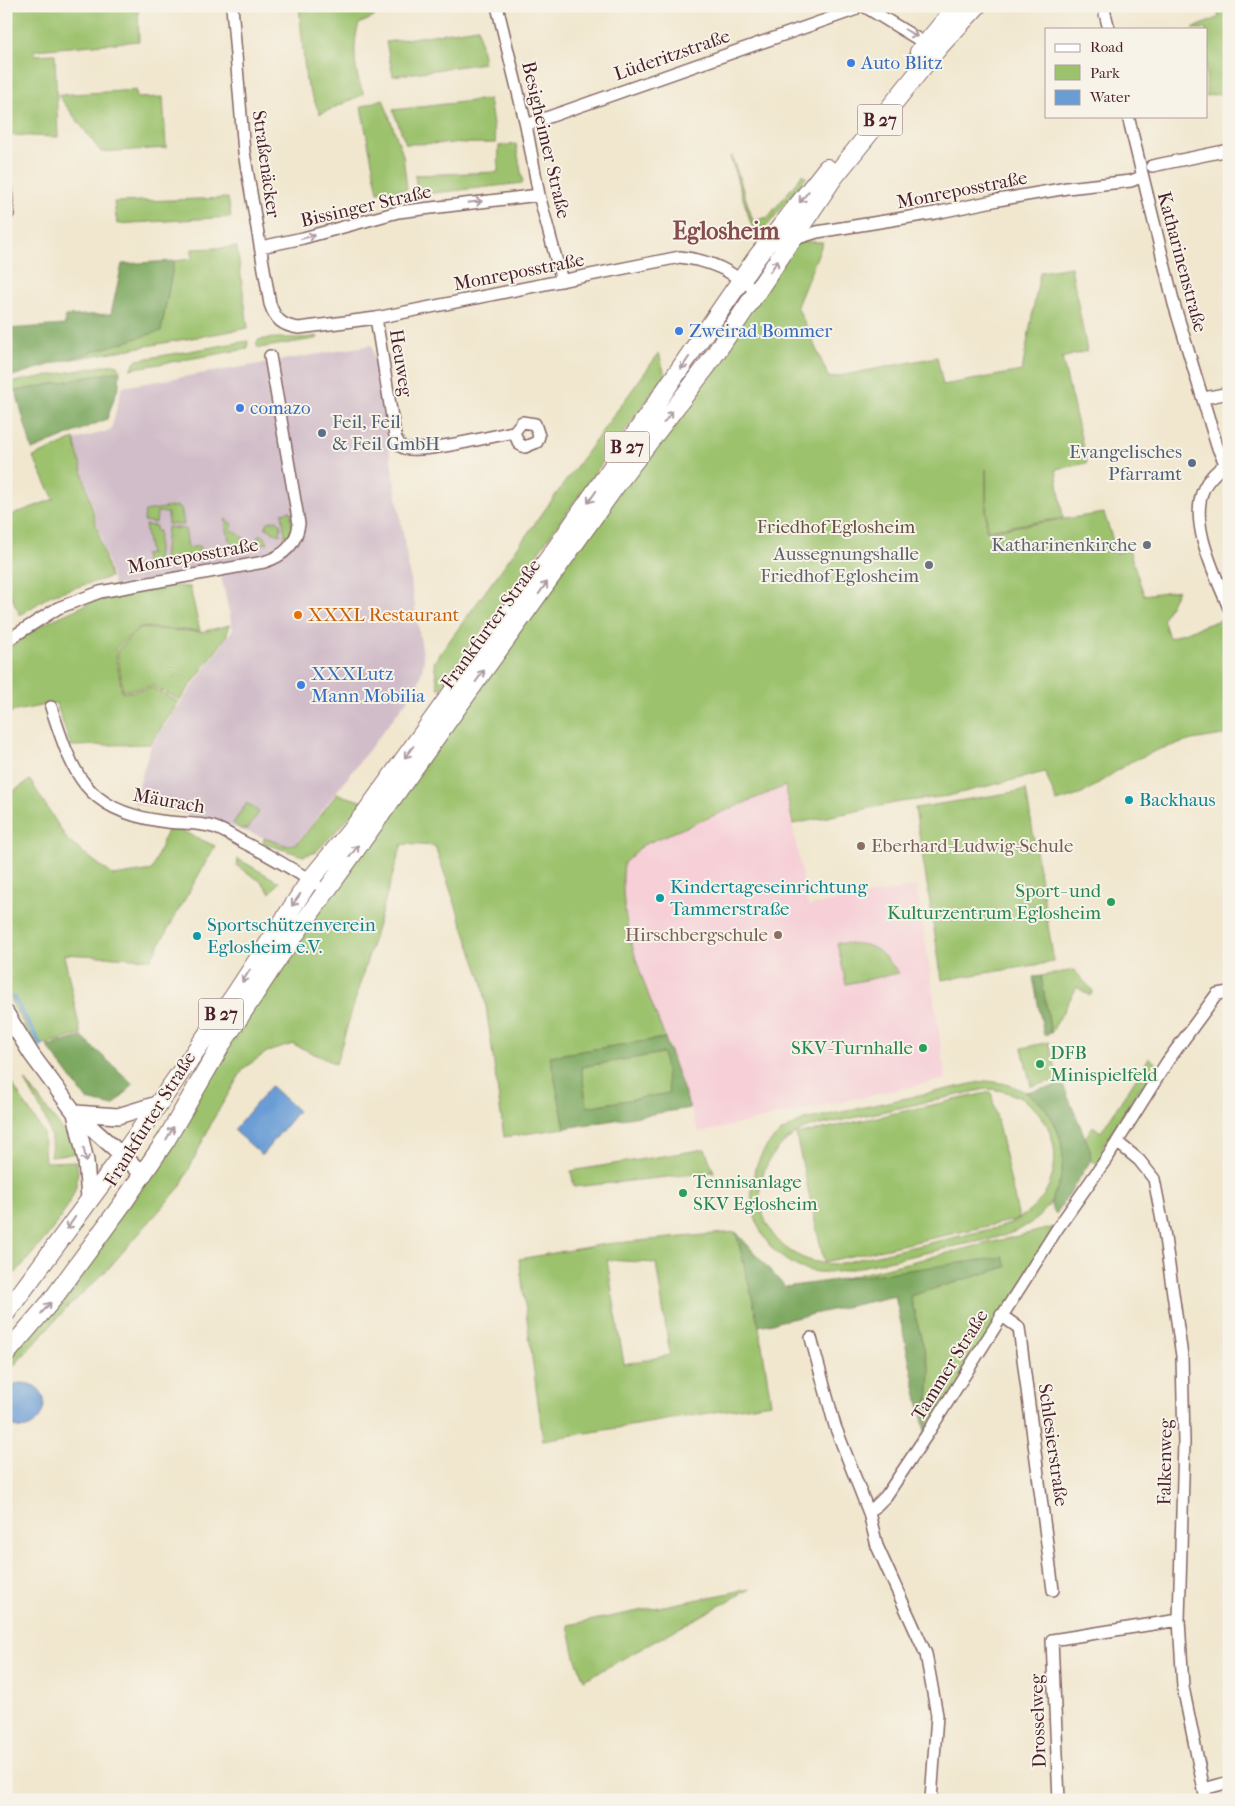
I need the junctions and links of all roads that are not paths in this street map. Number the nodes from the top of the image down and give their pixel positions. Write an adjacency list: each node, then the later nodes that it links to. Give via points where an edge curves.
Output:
1 (232, 6): 19 (street, Straßenäcker, via 244,152)
2 (856, 6): 11 (street, Lüderitzstraße, via 854,10)
3 (864, 6): 9 (street, one-way to 9)
4 (957, 6): 9 (main road, Frankfurter Straße / B 27)
5 (977, 6): 18 (main road, Frankfurter Straße / B 27, via 938,48 840,170)
6 (1103, 6): 8 (street)
7 (500, 7): 11 (street, Besigheimer Straße)
8 (1108, 28)
9 (926, 44): 20 (main road, Frankfurter Straße / B 27, one-way to 20)
10 (1128, 118): 14 (street, Katharinenstraße)
11 (526, 125): 16 (street, Besigheimer Straße)
12 (1229, 150): 13 (street)
13 (1152, 166)
14 (1141, 177): 18 (street, Monreposstraße, via 817,232); 27 (street, Katharinenstraße, via 1174,304)
15 (6, 188): 17 (street)
16 (539, 195): 19 (street, Bissinger Straße, one-way to 16, via 398,212); 21 (street, Besigheimer Straße)
17 (8, 214)
18 (791, 240): 22 (main road, Frankfurter Straße / B 27, one-way to 18)
19 (260, 248): 24 (street, Straßenäcker, via 270,304)
20 (741, 279): 21 (street, Monreposstraße, via 704,260 680,257); 22 (street, Monreposstraße); 33 (main road, Frankfurter Straße / B 27, one-way to 33, via 609,473 426,729 361,819)
21 (562, 281): 23 (street, Monreposstraße)
22 (757, 291): 34 (main road, Frankfurter Straße / B 27, one-way to 22, via 617,484 707,366)
23 (376, 318): 24 (street, Monreposstraße, via 299,328); 28 (street, Heuweg, via 398,444 404,448 429,448)
24 (280, 323)
25 (270, 356): 31 (street, Monreposstraße, via 299,524 298,534 289,549 264,562 127,586 86,597 58,608)
26 (1229, 393): 27 (street)
27 (1204, 398): 29 (street, Katharinenstraße)
28 (514, 432)
29 (1226, 468): 30 (street, via 1212,476 1203,489 1199,519 1208,554)
30 (1229, 608)
31 (6, 641)
32 (52, 707): 33 (street, Mäurach, via 75,770 90,792 100,800 139,816 216,827)
33 (310, 880): 34 (street, Mäurach); 37 (main road, Frankfurter Straße / B 27, one-way to 37, via 234,996)
34 (325, 890): 41 (main road, Frankfurter Straße / B 27, one-way to 34, via 249,1002)
35 (1229, 992): 39 (street, Tammer Straße, via 1217,994 1167,1062)
36 (6, 1013): 38 (main road, via 32,1056)
37 (157, 1104): 38 (main road, via 118,1116); 40 (main road, Frankfurter Straße / B 27)
38 (75, 1113): 40 (main road); 42 (main road, one-way to 42, via 86,1161)
39 (1117, 1142): 44 (street, Tammer Straße); 49 (street, Falkenweg, via 1154,1178 1182,1356 1184,1442)
40 (122, 1156): 41 (main road); 42 (main road, Frankfurter Straße / B 27)
41 (143, 1174): 46 (main road, Frankfurter Straße / B 27, one-way to 41, via 52,1300)
42 (89, 1198): 43 (main road, Frankfurter Straße / B 27, one-way to 43)
43 (6, 1314)
44 (1001, 1315): 47 (street, Tammer Straße, via 886,1496); 48 (street, Schlesierstraße, via 1019,1328)
45 (811, 1338): 47 (street, via 835,1426)
46 (6, 1354)
47 (868, 1513): 52 (street, via 877,1546 926,1654 936,1715)
48 (1053, 1590)
49 (1179, 1620): 51 (street, Falkenweg, via 1183,1687); 53 (street, Drosselweg, via 1052,1640)
50 (1229, 1782): 51 (street)
51 (1205, 1794)
52 (931, 1800)
53 (1059, 1800)

